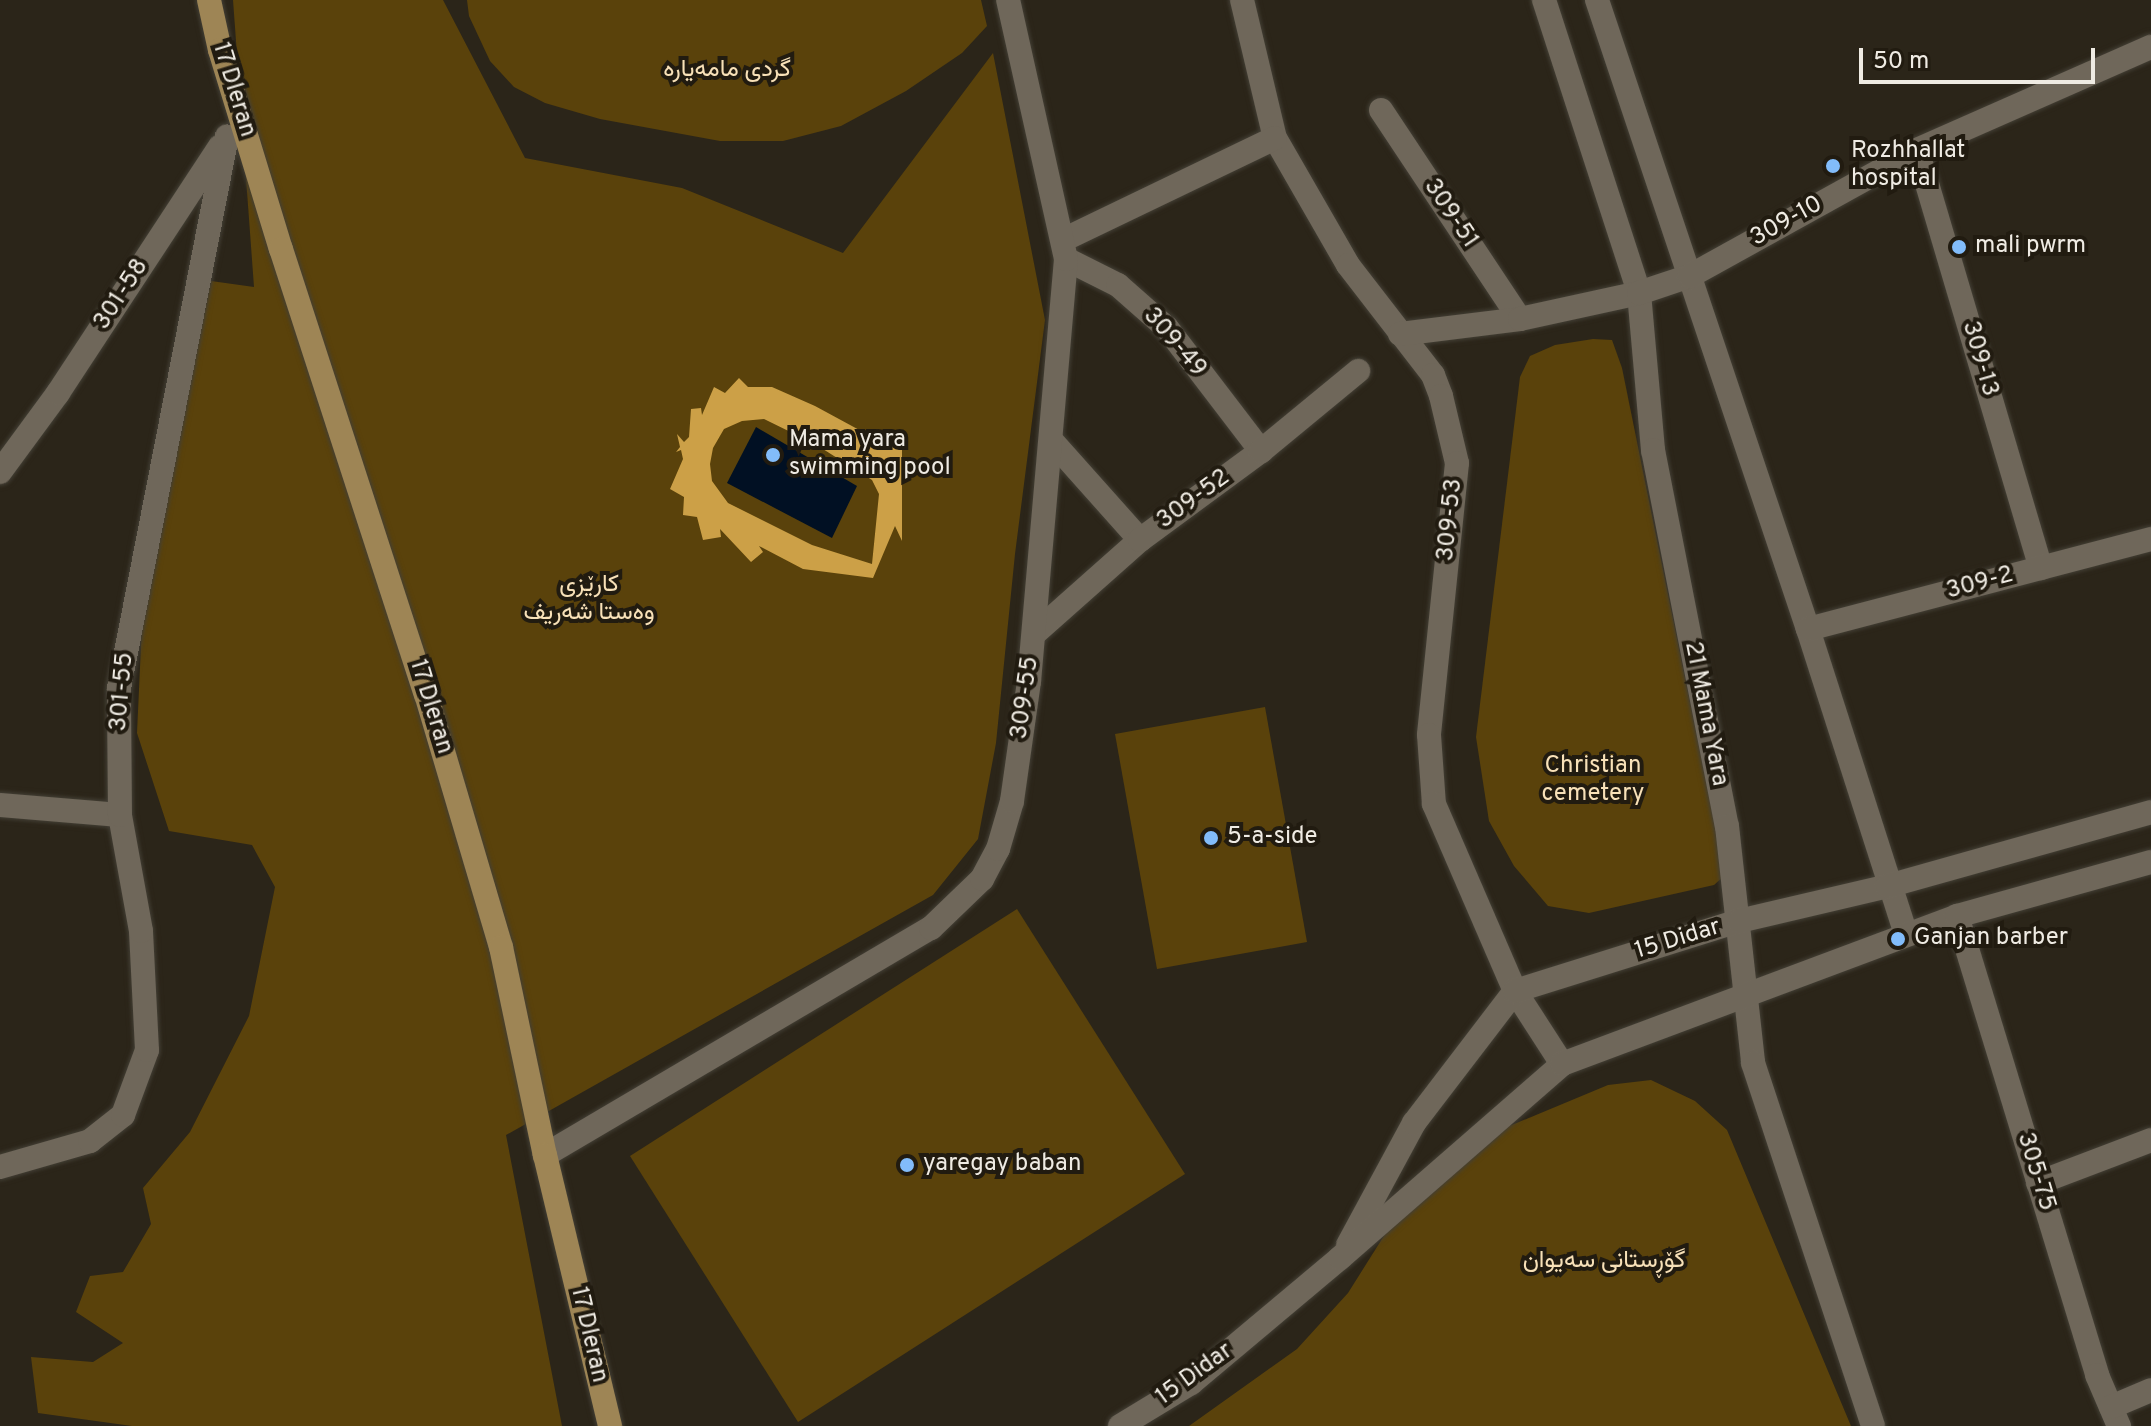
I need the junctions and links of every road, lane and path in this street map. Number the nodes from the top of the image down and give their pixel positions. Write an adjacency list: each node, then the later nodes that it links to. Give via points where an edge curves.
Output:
1 (209, 0): 8 (main road, 17 Dleran)
2 (1008, 0): 12 (street, 309-55)
3 (1242, 0): 10 (street, 309-53)
4 (1544, 0): 14 (street, 21 Mama Yara)
5 (1597, 0): 13 (street)
6 (2149, 55): 11 (street, 309-10)
7 (1381, 110): 15 (street, 309-51)
8 (241, 116): 9 (street, 301-58); 38 (main road, 17 Dleran, via 475,858 501,947)
9 (227, 136): 20 (street, 301-58); 28 (street, 301-55, via 119,688)
10 (1275, 138): 12 (street); 16 (street, 309-53, via 1348,265)
11 (1917, 150): 13 (street, 309-10); 23 (street, 309-13)
12 (1065, 249): 18 (street, 309-55); 19 (street, 309-49, via 1167,328)
13 (1690, 276): 14 (street, 309-10); 24 (street)
14 (1639, 293): 15 (street); 32 (street, 21 Mama Yara, via 1653,450 1727,826)
15 (1520, 319): 16 (street)
16 (1400, 334): 34 (street, 309-53, via 1433,375 1457,463 1429,735 1434,804)
17 (1358, 371): 19 (street, 309-52)
18 (1051, 440): 22 (street); 25 (street, 309-55)
19 (1261, 451): 22 (street, 309-52)
20 (0, 472)
21 (2151, 539): 23 (street, 309-2)
22 (1140, 540): 25 (street, 309-52)
23 (2041, 568): 24 (street, 309-2)
24 (1808, 629): 30 (street)
25 (1034, 634): 38 (street, 309-55, via 1012,801 998,849 960,904 931,928)
26 (0, 805): 28 (street)
27 (2151, 812): 30 (street, 15 Didar)
28 (120, 815): 39 (street, 301-55, via 141,931 147,1050 123,1115 90,1141)
29 (2151, 862): 31 (street, 15 Didar)
30 (1888, 886): 32 (street, 15 Didar); 33 (street)
31 (1957, 916): 33 (street, 15 Didar); 40 (street, 305-75)
32 (1739, 921): 34 (street, 15 Didar); 35 (street, 21 Mama Yara)
33 (1906, 935): 35 (street, 15 Didar)
34 (1515, 991): 36 (street, 309-53); 41 (street, 15 Didar, via 1414,1123)
35 (1747, 997): 36 (street, 15 Didar); 46 (street, 21 Mama Yara, via 1753,1063)
36 (1562, 1064): 41 (street, 15 Didar)
37 (2151, 1140): 40 (street)
38 (545, 1155): 44 (main road, 17 Dleran)
39 (0, 1167)
40 (2038, 1183): 43 (street, 305-75, via 2097,1375)
41 (1340, 1258): 45 (street, 15 Didar, via 1191,1383)
42 (2151, 1390): 43 (street)
43 (2115, 1416)
44 (610, 1426)
45 (1120, 1426)
46 (1873, 1426)

